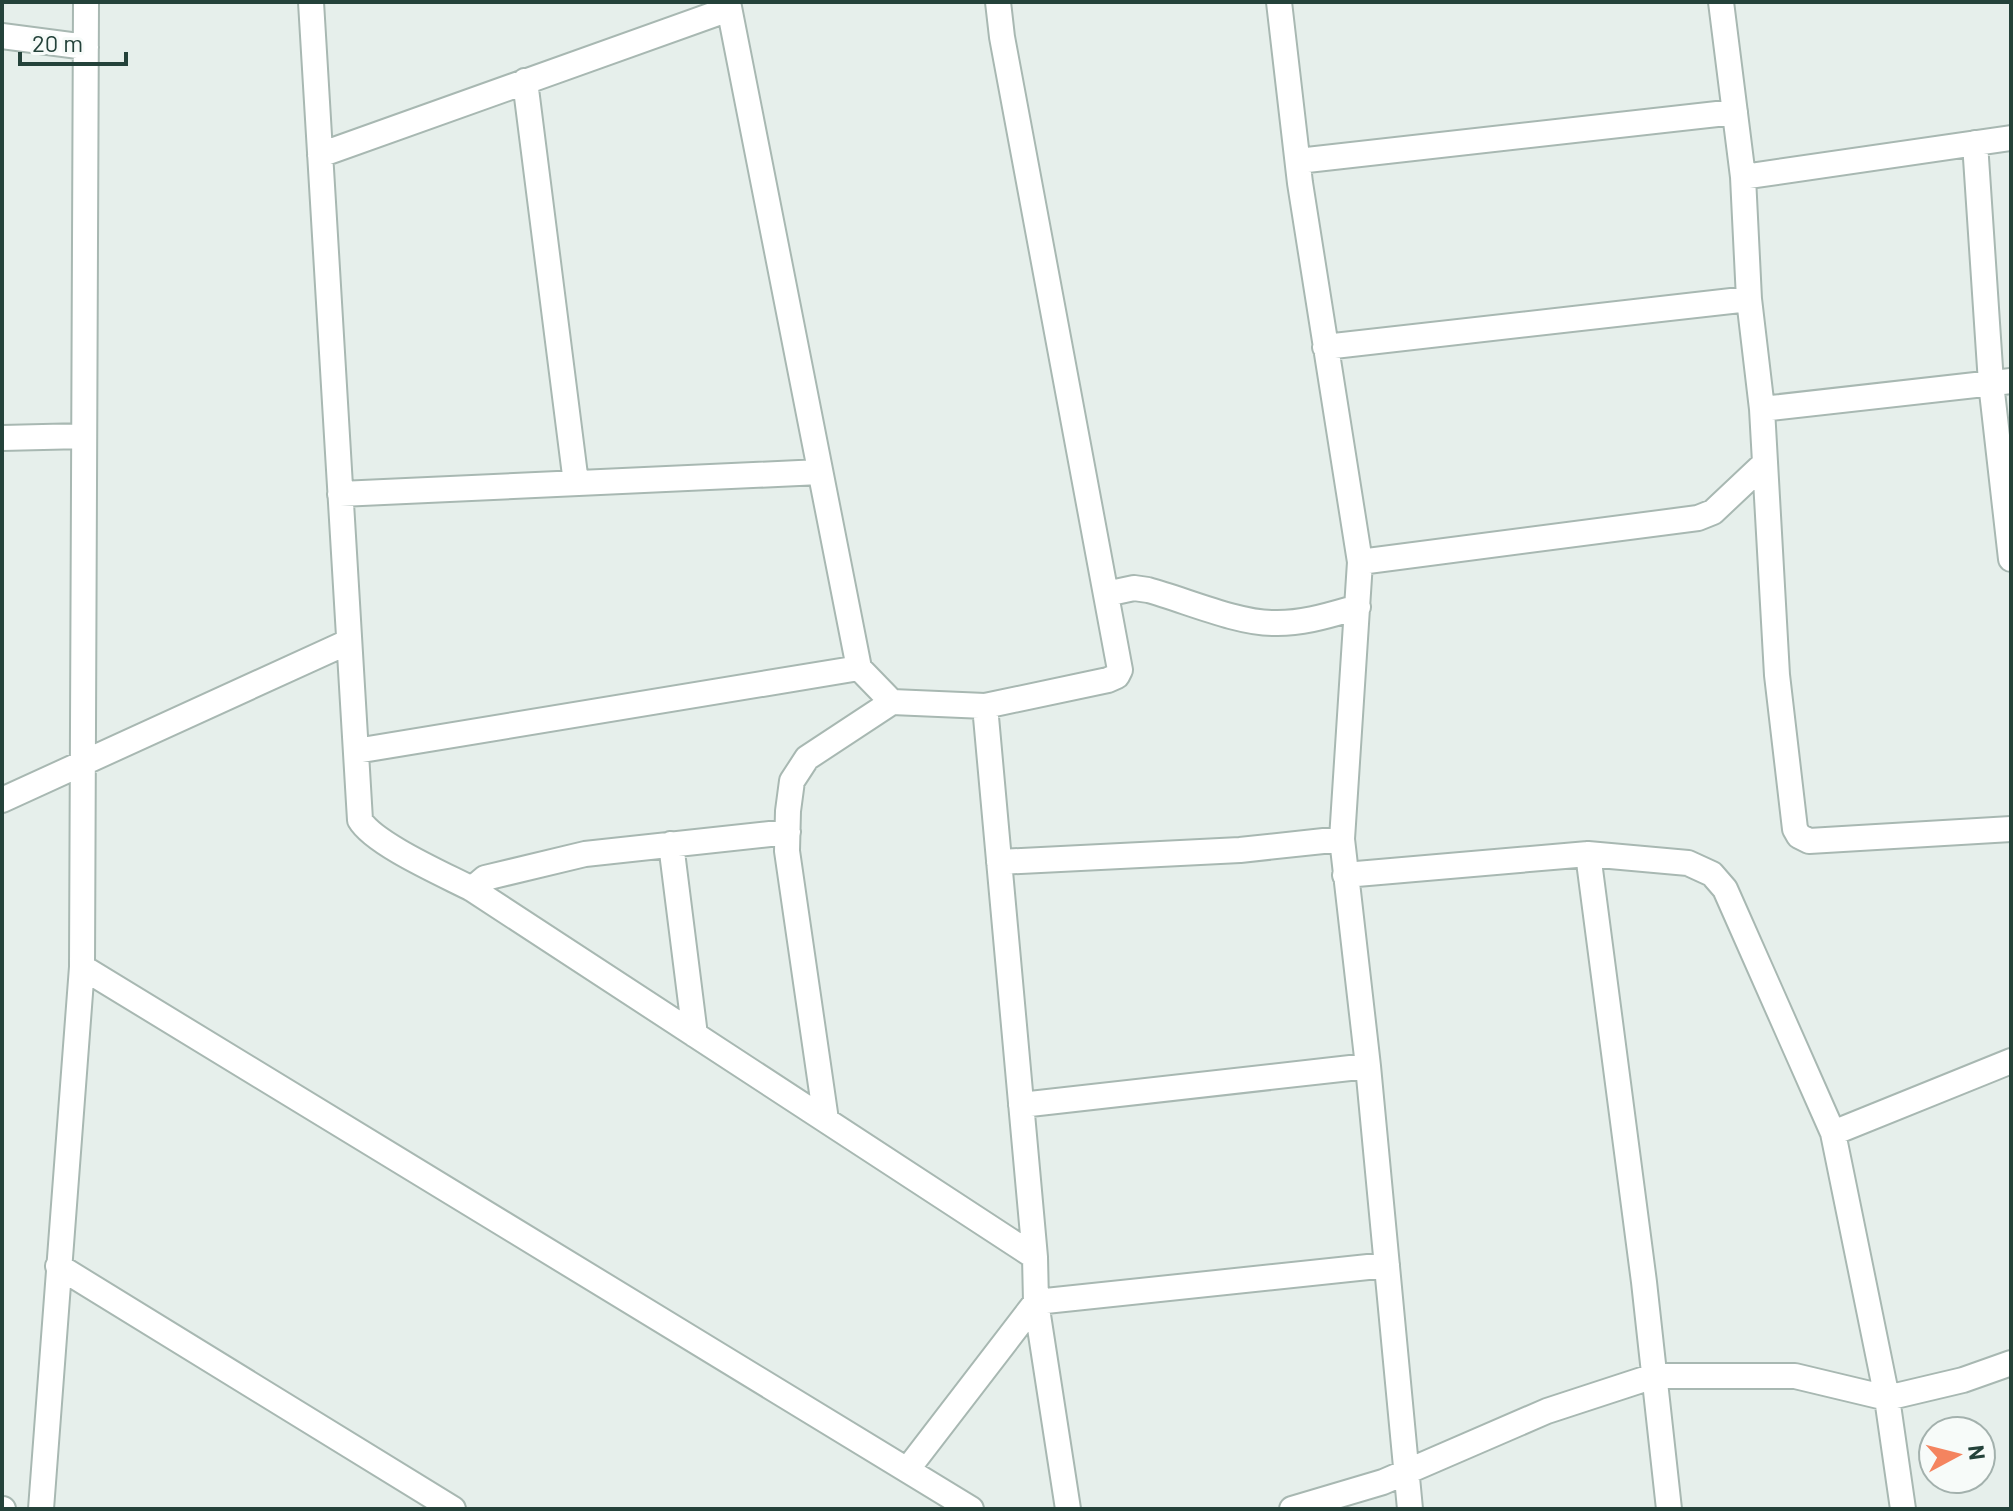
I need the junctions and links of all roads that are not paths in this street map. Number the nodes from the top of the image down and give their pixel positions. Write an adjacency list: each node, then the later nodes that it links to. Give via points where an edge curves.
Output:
1 (86, 2): 8 (street)
2 (311, 2): 13 (street)
3 (998, 2): 28 (street)
4 (1279, 2): 14 (street)
5 (1721, 2): 10 (street)
6 (728, 5): 9 (street); 23 (street)
7 (2, 36): 8 (street)
8 (86, 47): 20 (street)
9 (525, 81): 13 (street); 24 (street)
10 (1735, 112): 14 (street); 15 (street)
11 (2011, 138): 12 (street)
12 (1975, 143): 15 (street); 18 (street)
13 (320, 155): 25 (street)
14 (1298, 161): 17 (street)
15 (1743, 177): 16 (street)
16 (1749, 299): 17 (street); 19 (street)
17 (1325, 347): 27 (street)
18 (2001, 382): 19 (street); 26 (street)
19 (1762, 409): 22 (street)
20 (84, 436): 21 (street); 35 (street)
21 (2, 438)
22 (1765, 463): 27 (street, via 1713,512 1698,518); 37 (street, via 1777,675 1799,836 1809,841)
23 (820, 472): 24 (street); 31 (street)
24 (576, 483): 25 (street)
25 (340, 494): 30 (street)
26 (2011, 559)
27 (1360, 562): 29 (street)
28 (1106, 594): 29 (street, via 1148,590 1271,624 1309,621); 33 (street, via 1117,676)
29 (1358, 607): 39 (street)
30 (348, 642): 34 (street); 35 (street)
31 (859, 668): 32 (street); 34 (street)
32 (892, 702): 33 (street); 38 (street, via 807,758 792,781)
33 (985, 706): 42 (street)
34 (356, 751): 44 (street, via 364,827)
35 (85, 761): 36 (street); 45 (street)
36 (2, 800)
37 (2011, 829)
38 (788, 832): 40 (street); 50 (street)
39 (1342, 839): 42 (street, via 1240,850); 43 (street)
40 (671, 844): 44 (street, via 585,854 485,878); 46 (street)
41 (1588, 854): 43 (street); 51 (street, via 1688,863 1712,874 1725,889); 57 (street)
42 (999, 862): 49 (street)
43 (1345, 875): 48 (street)
44 (472, 889): 46 (street)
45 (82, 967): 54 (street); 59 (street)
46 (695, 1035): 50 (street)
47 (2011, 1061): 51 (street)
48 (1368, 1066): 49 (street); 53 (street)
49 (1021, 1105): 52 (street)
50 (826, 1120): 52 (street)
51 (1833, 1133): 58 (street)
52 (1035, 1257): 55 (street)
53 (1387, 1265): 55 (street); 60 (street)
54 (58, 1266): 61 (street); 62 (street)
55 (1036, 1302): 59 (street); 64 (street)
56 (2011, 1363): 58 (street)
57 (1654, 1376): 58 (street, via 1795,1376); 60 (street, via 1547,1411); 67 (street)
58 (1887, 1398): 68 (street)
59 (907, 1470): 63 (street)
60 (1406, 1472): 65 (street); 66 (street)
61 (41, 1509)
62 (453, 1509)
63 (971, 1509)
64 (1068, 1509)
65 (1292, 1509)
66 (1410, 1509)
67 (1669, 1509)
68 (1903, 1509)

